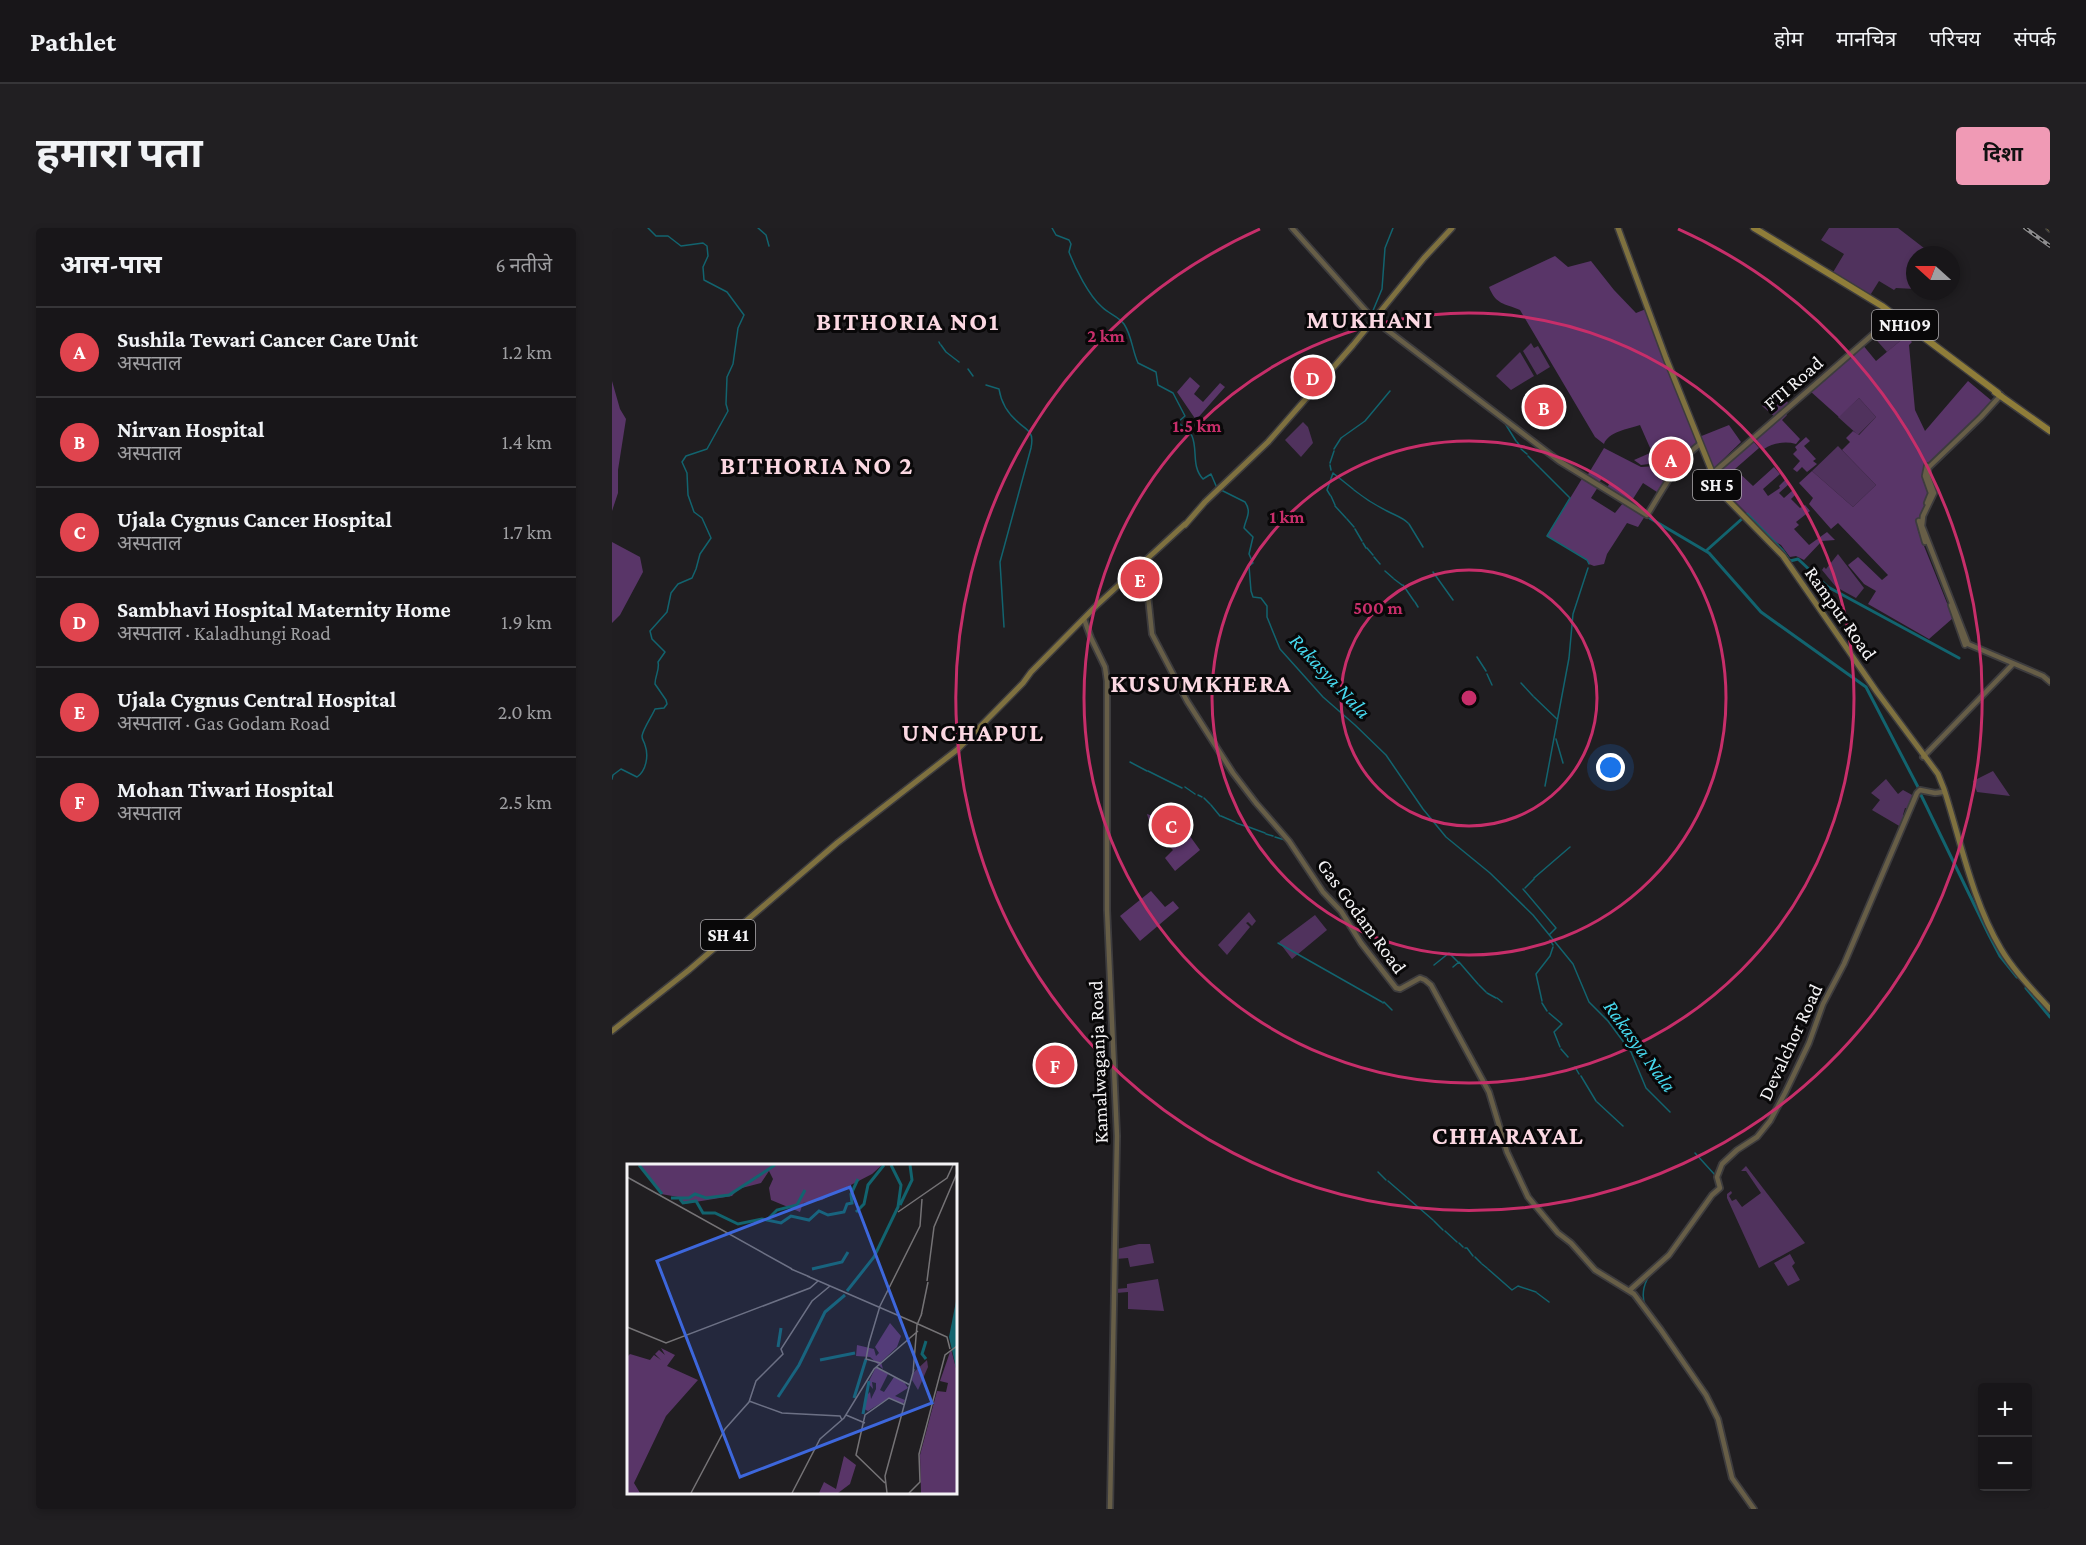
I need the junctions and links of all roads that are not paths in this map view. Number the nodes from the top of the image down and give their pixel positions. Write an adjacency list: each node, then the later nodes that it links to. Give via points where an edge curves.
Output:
1 (1292, 228): 6 (main road)
2 (1454, 228): 6 (main road, SH 41)
3 (1618, 228): 9 (main road, Rampur Road / SH 5)
4 (1754, 228): 5 (highway, NH109)
5 (1895, 316): 7 (highway, NH109); 10 (main road, FTI Road)
6 (1373, 319): 9 (main road, via 1558,461 1647,515 1676,470); 11 (main road, SH 41, via 1253,461)
7 (1999, 394): 8 (highway, NH109); 13 (main road, via 1929,467 1927,474 1934,493 1922,521 1966,642)
8 (2050, 431)
9 (1699, 446): 10 (main road, Rampur Road / SH 5)
10 (1712, 474): 15 (main road, Rampur Road / SH 5, via 1725,497 1783,556)
11 (1143, 565): 12 (main road, SH 41); 19 (main road, Gas Godam Road, via 1155,643 1230,769 1289,841 1396,988 1420,978 1430,984 1488,1092 1507,1152 1531,1201 1595,1270)
12 (1084, 619): 18 (main road, SH 41, via 975,734); 20 (main road, Kamalwaganja Road, via 1106,669 1107,681 1107,910 1117,1136)
13 (2013, 664): 14 (main road); 15 (main road)
14 (2050, 682)
15 (1923, 756): 16 (main road, Rampur Road)
16 (1944, 791): 17 (main road, Rampur Road, via 1972,888 1990,932 2012,969); 19 (main road, Devalchor Road, via 1917,793 1807,1047 1770,1120 1755,1139 1726,1160 1718,1173 1720,1188 1669,1255)
17 (2050, 1011)
18 (612, 1031)
19 (1630, 1290): 21 (main road, Gas Godam Road, via 1706,1395 1718,1419 1732,1478)
20 (1110, 1509)
21 (1754, 1509)

